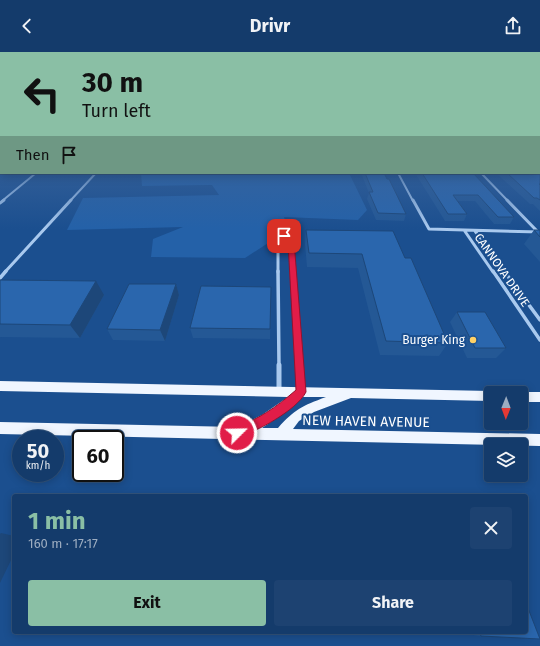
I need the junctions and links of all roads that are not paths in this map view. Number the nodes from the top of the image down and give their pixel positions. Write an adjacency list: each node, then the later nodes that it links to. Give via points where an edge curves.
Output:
1 (35, 174): 5 (street)
2 (95, 174): 9 (street)
3 (399, 174): 6 (street, via 429,229)
4 (482, 174): 8 (street)
5 (0, 203)
6 (464, 230): 7 (street); 11 (street, CANNOVA DRIVE)
7 (475, 231): 8 (street); 10 (street, CANNOVA DRIVE)
8 (539, 232)
9 (0, 278)
10 (540, 320)
11 (540, 340)
12 (0, 386): 13 (main road)
13 (278, 391): 14 (main road); 14 (street, via 278,241 284,236 291,241)
14 (301, 392): 15 (main road); 20 (main road, via 263,422)
15 (355, 392): 16 (main road); 21 (main road, via 310,408 295,417)
16 (484, 396)
17 (528, 397): 18 (main road)
18 (540, 397)
19 (0, 428): 20 (main road, NEW HAVEN AVENUE)
20 (237, 433): 21 (main road, NEW HAVEN AVENUE)
21 (281, 434): 22 (main road, NEW HAVEN AVENUE)
22 (540, 440)

